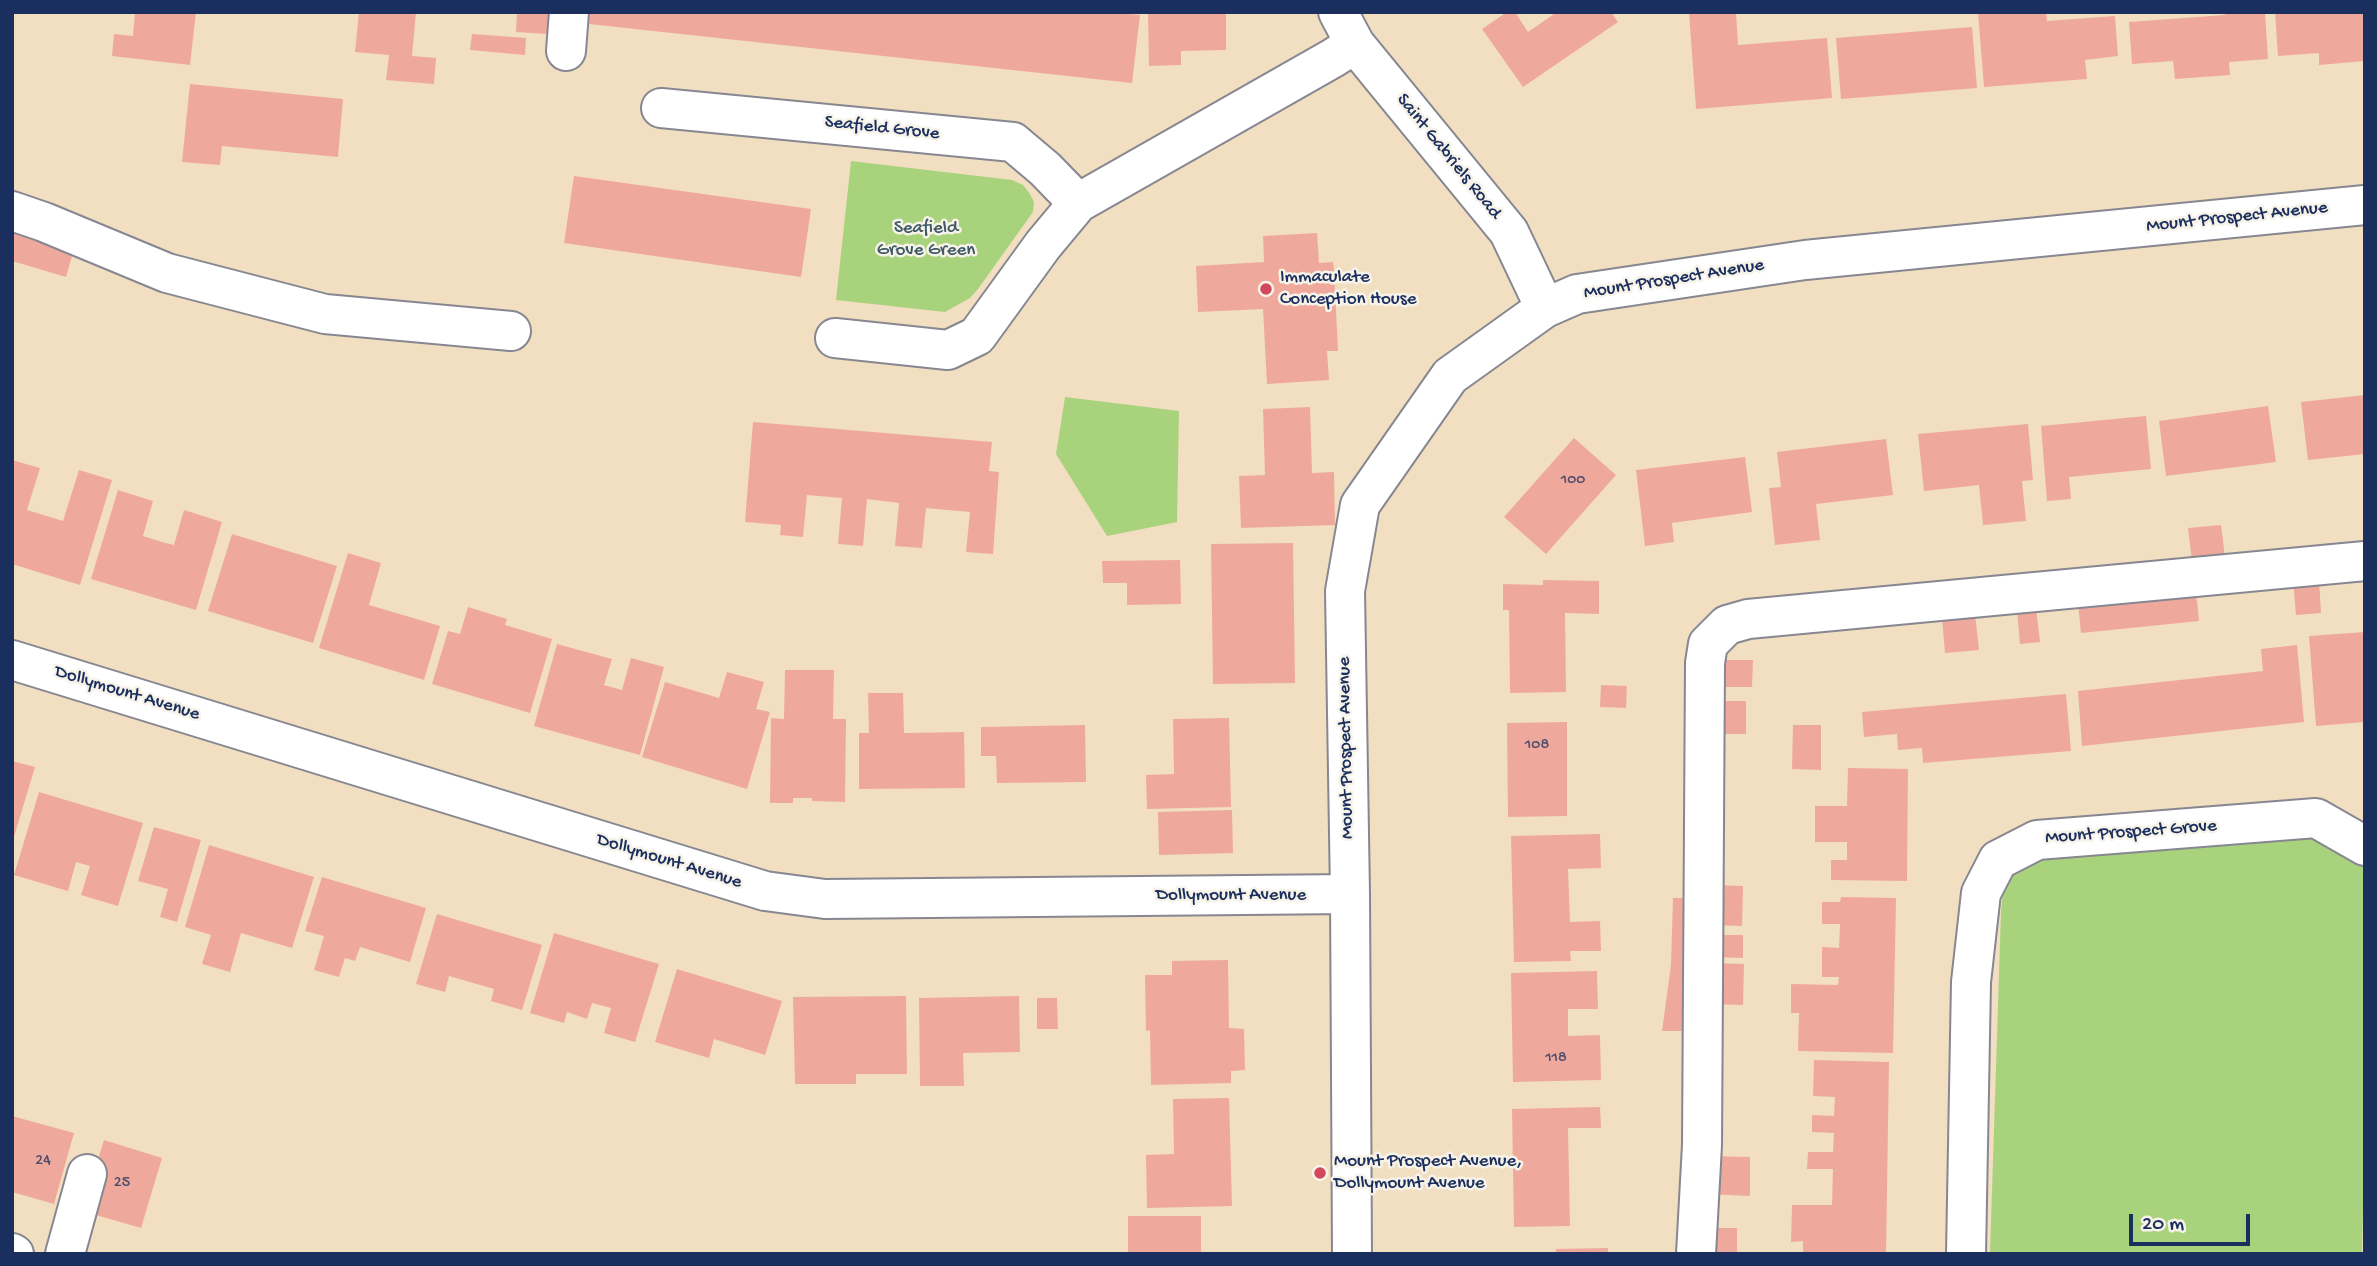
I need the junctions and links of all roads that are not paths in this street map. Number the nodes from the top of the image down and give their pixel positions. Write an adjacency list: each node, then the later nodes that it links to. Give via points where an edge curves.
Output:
1 (569, 12): 3 (street)
2 (1346, 28): 5 (street, via 1333,58); 8 (street, Saint Gabriels Road, via 1510,232)
3 (566, 51)
4 (662, 108): 5 (street, Seafield Grove, via 1013,142)
5 (1078, 203): 10 (street, via 977,336 948,350)
6 (2365, 205): 8 (street, Mount Prospect Avenue, via 1805,260 1577,294)
7 (12, 211): 9 (street, via 167,273 325,314)
8 (1545, 309): 14 (street, Mount Prospect Avenue, via 1450,376 1360,505 1345,591)
9 (511, 331)
10 (835, 338)
11 (2365, 561): 18 (street, via 1748,619 1727,625 1708,644 1702,1145)
12 (12, 660): 14 (street, Dollymount Avenue, via 765,891 825,900)
13 (2365, 846): 19 (street, Mount Prospect Grove, via 2316,818 2037,840 1998,860 1981,893 1970,982)
14 (1350, 894): 17 (street, Mount Prospect Avenue)
15 (87, 1174): 16 (street)
16 (65, 1254)
17 (1352, 1254)
18 (1696, 1254)
19 (1966, 1254)

